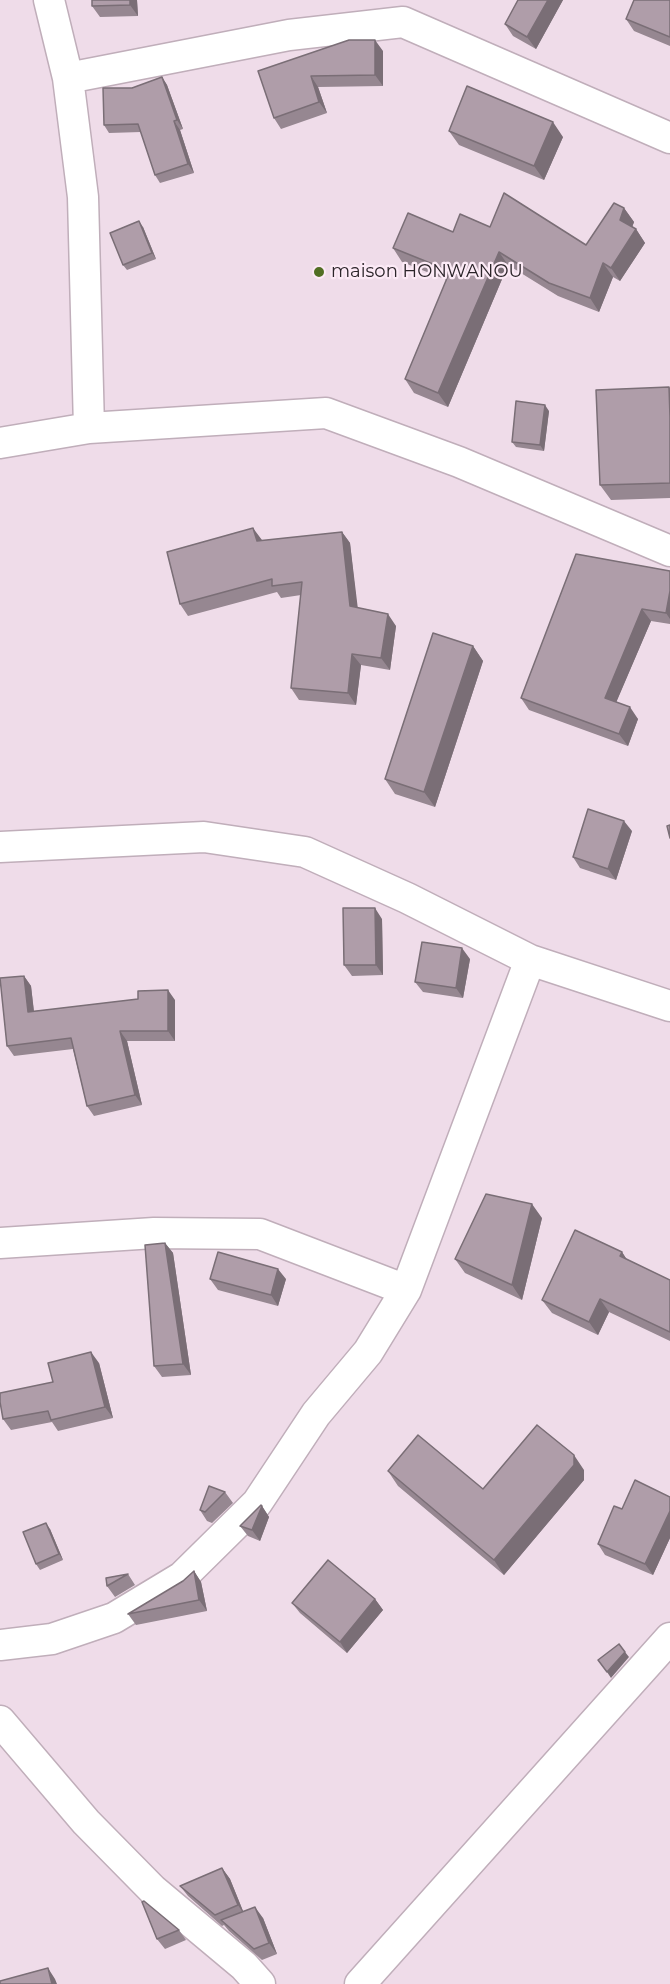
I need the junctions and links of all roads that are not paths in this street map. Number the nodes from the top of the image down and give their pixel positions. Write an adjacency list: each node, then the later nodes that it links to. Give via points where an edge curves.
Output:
1 (49, 0): 2 (street)
2 (68, 78): 3 (street, via 289,35 403,22); 4 (street, via 83,197)
3 (670, 138)
4 (89, 428): 5 (street); 6 (street, via 327,413 459,462)
5 (0, 443)
6 (670, 550)
7 (0, 847): 8 (street, via 204,837 305,852)
8 (530, 960): 9 (street); 11 (street)
9 (670, 1006)
10 (0, 1243): 11 (street, via 154,1233 260,1234)
11 (406, 1290): 13 (street, via 368,1352 316,1414 257,1503 182,1577 114,1618 52,1639)
12 (670, 1638): 16 (street)
13 (0, 1646)
14 (0, 1721): 15 (street, via 86,1822 153,1890)
15 (260, 1984)
16 (360, 1984)

